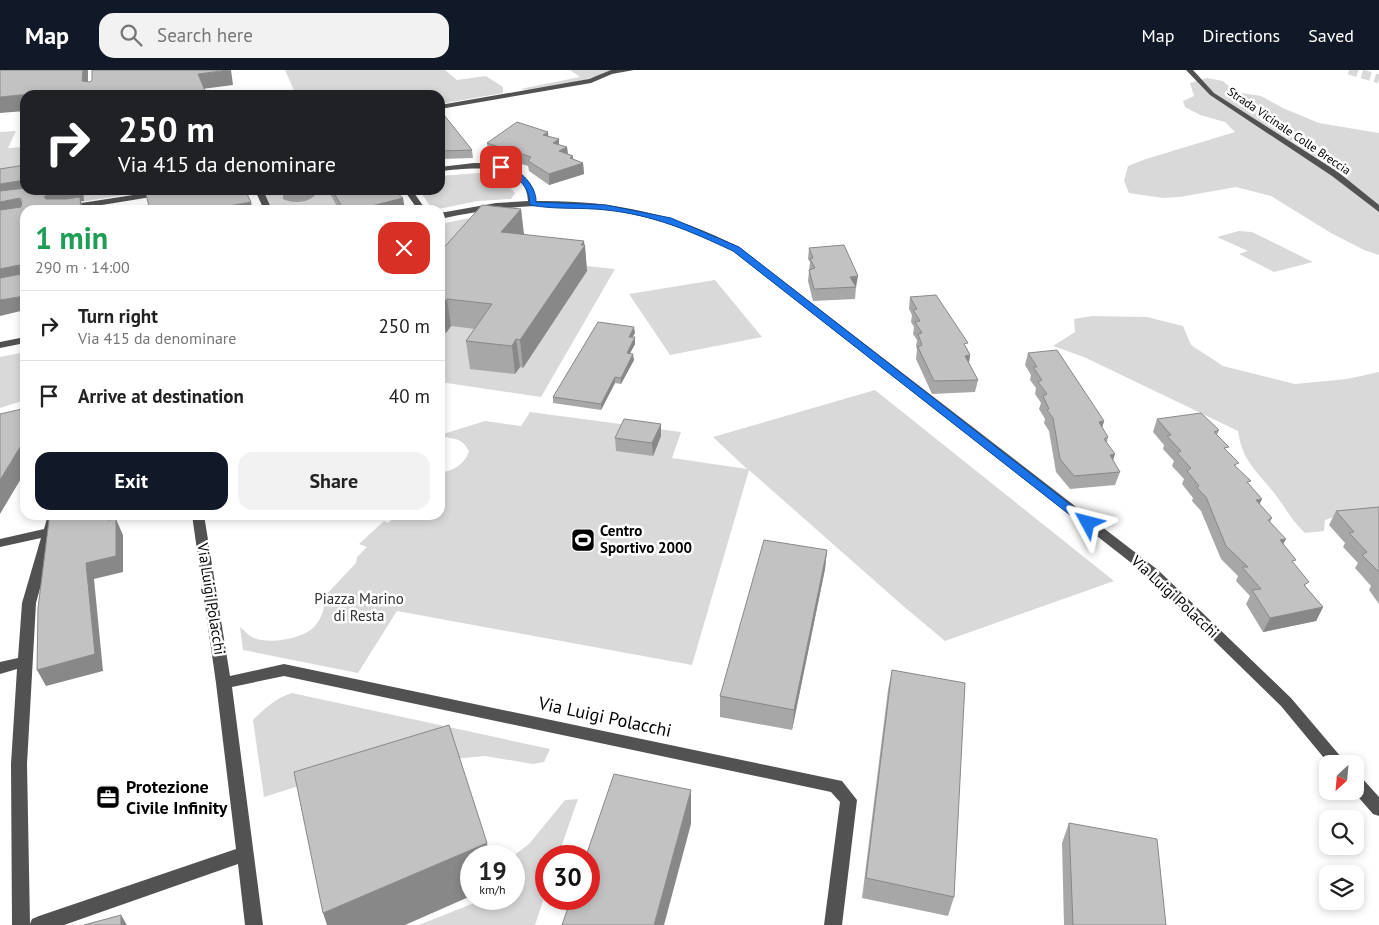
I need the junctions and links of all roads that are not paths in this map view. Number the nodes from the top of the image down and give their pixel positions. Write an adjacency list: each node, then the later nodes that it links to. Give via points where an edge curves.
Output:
1 (631, 70): 3 (street)
2 (1189, 70): 11 (street, Strada Vicinale Colle Breccia, via 1212,94 1335,174)
3 (610, 71): 4 (street, via 591,81)
4 (445, 106)
5 (445, 169): 8 (street, via 508,168 533,194)
6 (148, 195): 7 (street)
7 (128, 198): 9 (street); 10 (street)
8 (532, 204): 12 (street, Via Luigi Polacchi, via 495,205); 22 (street, Via Luigi Polacchi, via 606,207 647,215 706,233 736,249 1153,573 1286,702)
9 (85, 205)
10 (129, 205)
11 (1379, 209)
12 (445, 215)
13 (20, 341): 14 (street)
14 (0, 345)
15 (52, 520): 17 (street)
16 (199, 520): 21 (street, Via Luigi Polacchi)
17 (48, 532): 18 (street); 19 (street, via 28,602)
18 (0, 543)
19 (24, 662): 20 (street); 26 (street, via 19,764)
20 (0, 668)
21 (224, 683): 25 (street, Via Luigi Polacchi); 29 (street, Via Luigi Polacchi, via 284,670 836,786 849,800)
22 (1331, 755)
23 (1364, 792): 24 (street)
24 (1379, 809)
25 (245, 854): 27 (street); 28 (street, Via Luigi Polacchi)
26 (21, 925)
27 (39, 925)
28 (254, 925)
29 (833, 925)

